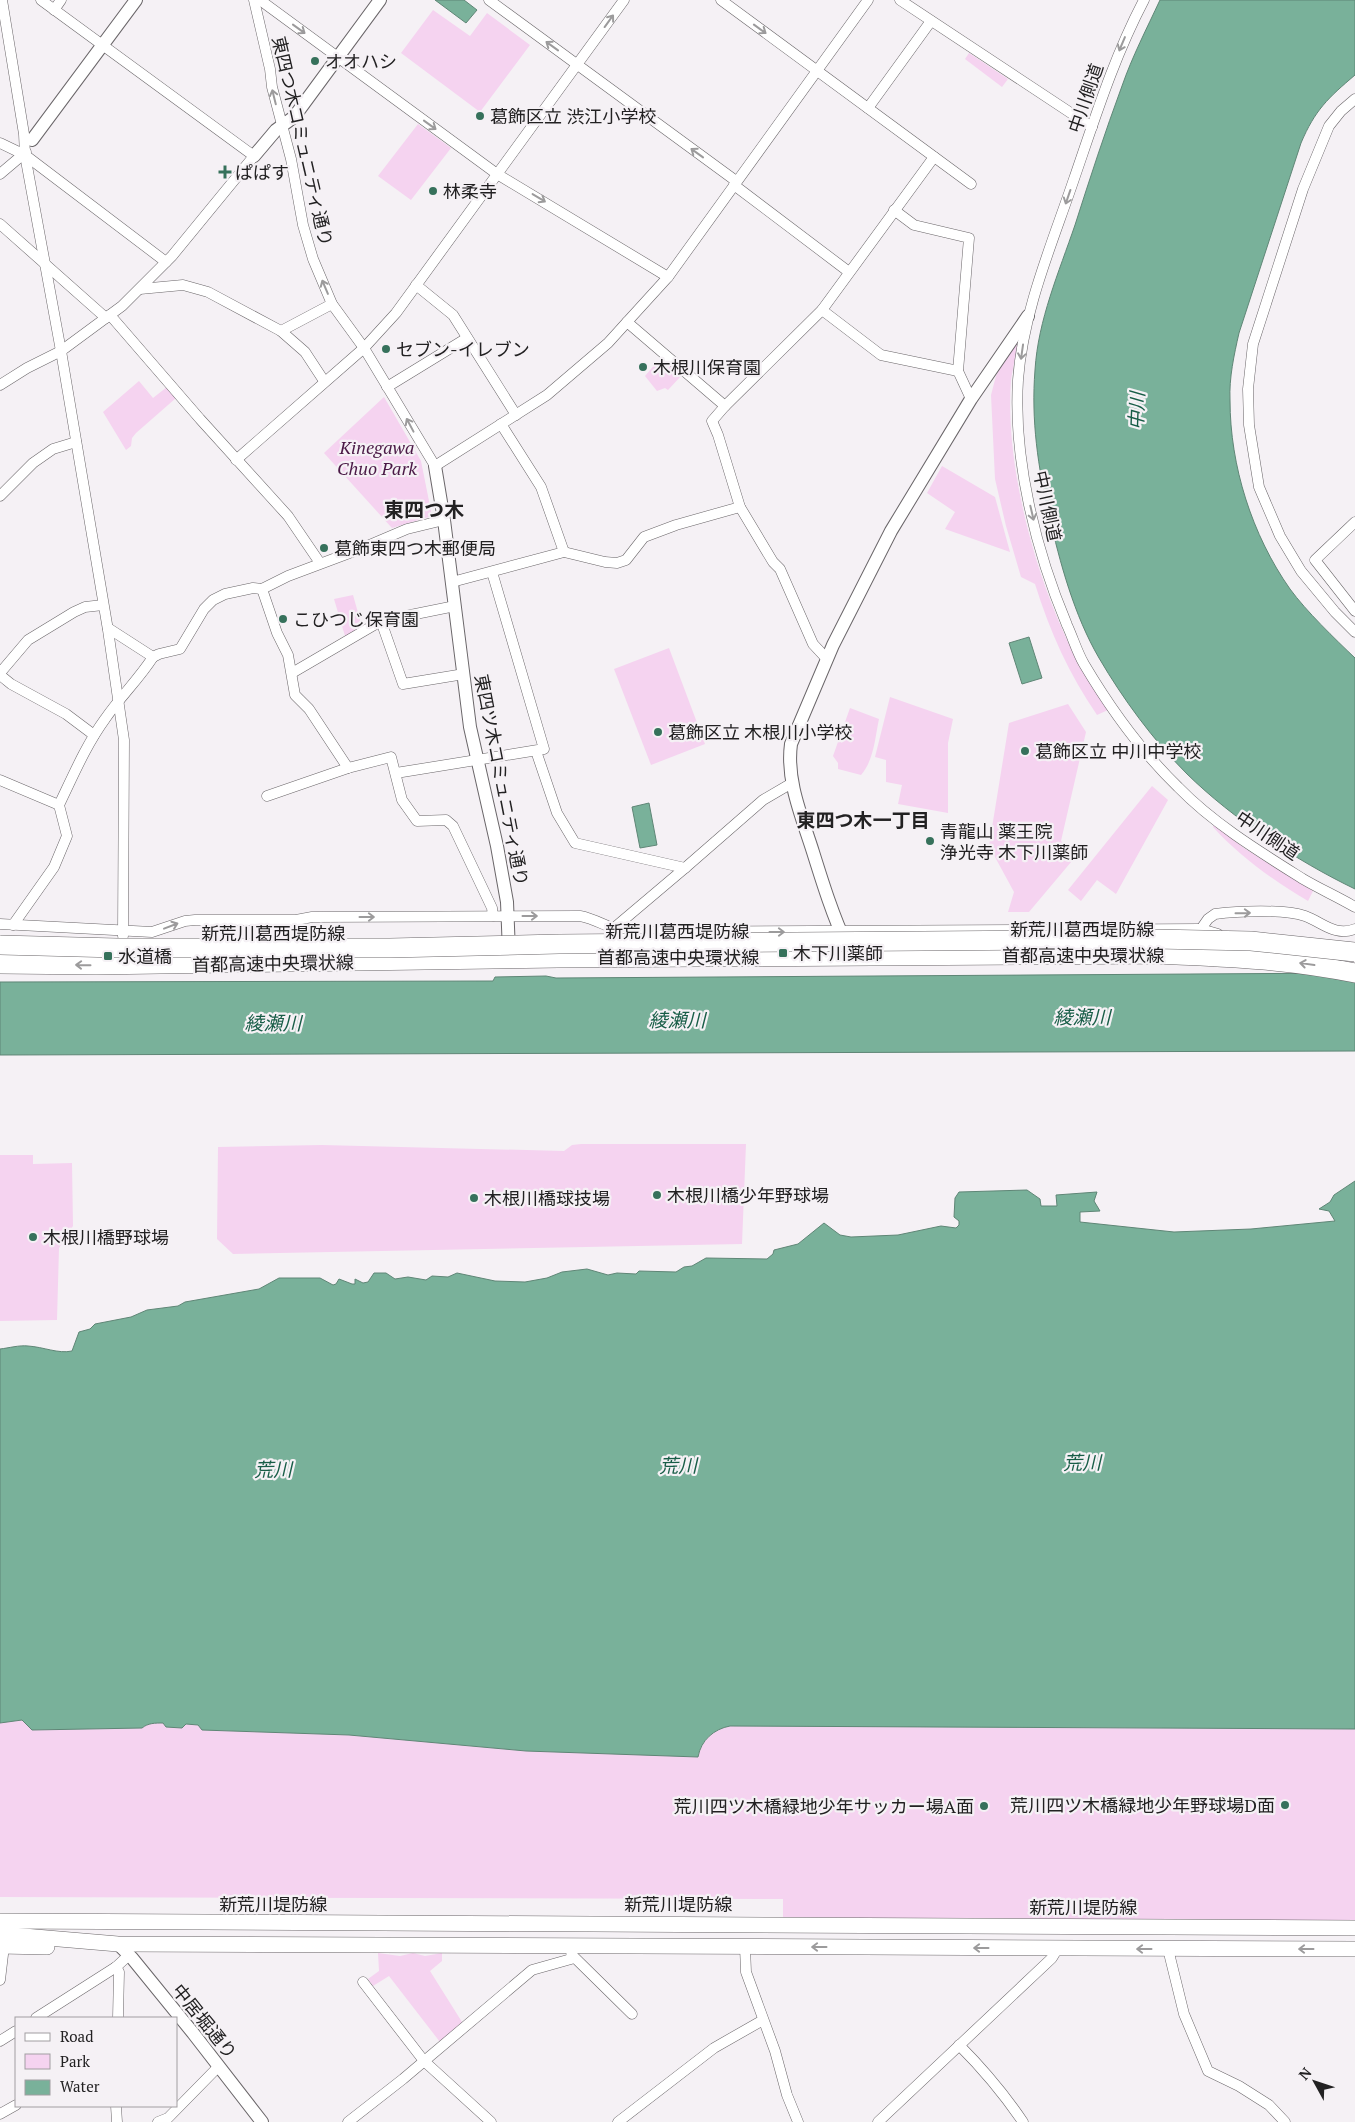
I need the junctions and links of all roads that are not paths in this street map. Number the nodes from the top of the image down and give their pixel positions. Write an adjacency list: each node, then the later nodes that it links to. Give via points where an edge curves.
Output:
1 (2, 0): 26 (street)
2 (41, 0): 14 (street)
3 (61, 0): 14 (street)
4 (136, 0): 16 (street)
5 (254, 0): 22 (street, 東四つ木コミュニティ通り, one-way to 5)
6 (260, 0): 17 (street, one-way to 17)
7 (380, 0): 17 (street)
8 (489, 0): 18 (street, one-way to 8)
9 (624, 0): 18 (street, one-way to 9)
10 (721, 0): 19 (street, one-way to 19)
11 (868, 0): 19 (street)
12 (900, 0): 15 (street)
13 (1144, 0): 23 (street, 中川側道, one-way to 23, via 1114,63)
14 (54, 10): 16 (street)
15 (931, 21): 21 (street); 23 (street)
16 (103, 45): 24 (street); 27 (street)
17 (338, 58): 22 (street, via 294,118); 30 (street, one-way to 30)
18 (577, 64): 30 (street); 31 (street, one-way to 18)
19 (816, 71): 21 (street); 31 (street)
20 (1355, 99): 75 (street, via 1329,126 1303,189 1253,344 1248,389 1249,425 1259,487 1280,536 1301,571)
21 (868, 108): 28 (street)
22 (282, 126): 27 (street); 41 (street, 東四つ木コミュニティ通り, one-way to 22, via 312,259)
23 (1092, 127): 43 (street, 中川側道, one-way to 43)
24 (32, 140): 26 (street)
25 (0, 143): 26 (street)
26 (25, 155): 29 (street); 35 (street); 36 (street)
27 (254, 156): 36 (street)
28 (934, 157): 32 (street); 33 (street)
29 (0, 174)
30 (497, 174): 38 (street, one-way to 38); 39 (street)
31 (735, 183): 37 (street); 38 (street)
32 (971, 184)
33 (894, 210): 37 (street); 50 (street, via 914,225 969,238)
34 (0, 224): 35 (street)
35 (44, 262): 44 (street); 49 (street)
36 (166, 262): 40 (street)
37 (849, 272): 42 (street)
38 (668, 277): 45 (street)
39 (416, 285): 47 (street, via 453,315); 48 (street)
40 (140, 288): 44 (street); 46 (street, via 183,285 208,292)
41 (332, 304): 46 (street); 48 (street, 東四つ木コミュニティ通り)
42 (822, 310): 50 (street, via 881,356); 55 (street)
43 (1028, 316): 54 (street); 92 (street, 中川側道, one-way to 92, via 1018,379 1021,455 1043,559 1083,662 1137,742 1179,789 1237,836 1305,880)
44 (108, 317): 49 (street); 59 (street)
45 (627, 322): 55 (street); 56 (street, via 608,343 553,390)
46 (281, 331): 52 (street, via 305,352)
47 (467, 338): 53 (street); 56 (street)
48 (364, 348): 52 (street); 53 (street, 東四つ木コミュニティ通り)
49 (62, 351): 51 (street); 58 (street)
50 (958, 371): 54 (street)
51 (2, 380)
52 (324, 381): 59 (street)
53 (388, 387): 60 (street, 東四つ木コミュニティ通り, one-way to 53)
54 (971, 399): 77 (street, via 891,531)
55 (725, 406): 62 (street, via 712,421)
56 (516, 415): 57 (street)
57 (501, 424): 60 (street); 65 (street, via 541,487)
58 (76, 442): 61 (street, via 53,449 33,463); 70 (street)
59 (236, 460): 66 (street, via 288,516)
60 (435, 466): 63 (street, 東四ツ木コミュニティ通り)
61 (0, 496)
62 (740, 507): 65 (street, via 644,537 626,560 617,563); 77 (street, via 780,569 813,644)
63 (444, 520): 66 (street, via 407,529); 68 (street, 東四ツ木コミュニティ通り)
64 (1355, 522): 72 (street, via 1315,560)
65 (564, 552): 67 (street)
66 (320, 563): 69 (street)
67 (492, 572): 68 (street); 83 (street, via 544,749)
68 (452, 582): 71 (street, 東四ツ木コミュニティ通り)
69 (262, 589): 76 (street, via 225,594 213,600 180,649); 78 (street)
70 (103, 605): 74 (street); 79 (street, via 74,612 28,640)
71 (455, 606): 73 (street); 80 (street, 東四ツ木コミュニティ通り)
72 (1355, 611)
73 (381, 621): 78 (street); 80 (street, via 403,684)
74 (108, 628): 76 (street); 81 (street)
75 (1355, 632)
76 (153, 657): 81 (street)
77 (826, 658): 88 (street, via 791,744)
78 (292, 673): 85 (street, via 295,695 309,709)
79 (0, 674): 82 (street)
80 (464, 674): 84 (street, 東四ツ木コミュニティ通り)
81 (119, 702): 82 (street); 100 (street, via 124,740)
82 (94, 735): 90 (street)
83 (536, 751): 84 (street); 91 (street, via 558,813 575,843)
84 (478, 761): 86 (street); 94 (street, 東四ツ木コミュニティ通り)
85 (348, 768): 86 (street, via 391,757); 89 (street)
86 (396, 773): 93 (street, via 402,800 417,821 446,820 453,826)
87 (0, 780): 90 (street)
88 (792, 783): 91 (street, via 763,800); 99 (street)
89 (268, 796)
90 (59, 805): 101 (street, via 66,836 64,844 54,867)
91 (685, 868): 96 (street)
92 (1355, 907)
93 (493, 916): 94 (street); 100 (street, one-way to 93, via 195,920)
94 (509, 917): 96 (street, one-way to 96, via 580,916); 105 (street, 東四ツ木コミュニティ通り)
95 (0, 924): 101 (street)
96 (609, 926): 99 (street, one-way to 99, via 627,932); 104 (street)
97 (1201, 929): 98 (street, one-way to 98, via 1216,914 1289,912 1333,930); 99 (street); 102 (street, via 1229,939)
98 (1355, 929)
99 (840, 932): 103 (street)
100 (121, 944): 101 (highway, 首都高速中央環状線, bridge); 105 (main road, 新荒川葛西堤防線); 106 (highway, 首都高速中央環状線, bridge, via 390,948 579,943 1155,939 1251,940)
101 (3, 945): 107 (highway, 首都高速中央環状線, one-way to 101, via 1252,957 1156,954 568,958 96,966)
102 (1238, 947): 103 (main road, 新荒川葛西堤防線); 106 (main road, 新荒川葛西堤防線)
103 (848, 949): 104 (main road, 新荒川葛西堤防線)
104 (608, 950): 105 (main road, 新荒川葛西堤防線)
105 (509, 952)
106 (1355, 952)
107 (1355, 973)
108 (0, 1920): 109 (main road, 新荒川堤防線)
109 (1355, 1928)
110 (1, 1942): 115 (main road, via 93,1942); 118 (street)
111 (745, 1947): 112 (main road, one-way to 111); 116 (main road); 123 (street, via 746,1972)
112 (1058, 1948): 113 (main road, one-way to 112); 126 (street, via 1052,1958)
113 (1168, 1949): 114 (main road, one-way to 113); 141 (street, via 1184,2014 1208,2071 1269,2105)
114 (1355, 1949)
115 (123, 1950): 116 (main road); 117 (street); 128 (street, 中居堀通り)
116 (572, 1951): 120 (street); 127 (street, via 571,1959 532,1970)
117 (116, 1967): 121 (street); 122 (street, via 119,1972)
118 (0, 1980)
119 (364, 1982): 127 (street)
120 (632, 2014)
121 (38, 2017)
122 (118, 2017)
123 (763, 2020): 137 (street, via 714,2048); 138 (street, via 786,2095)
124 (15, 2032): 125 (street)
125 (0, 2041)
126 (959, 2045): 139 (street); 140 (street, via 991,2079)
127 (424, 2061): 135 (street); 136 (street)
128 (219, 2066): 133 (street, via 168,2118); 134 (street, 中居堀通り)
129 (15, 2106): 131 (street)
130 (116, 2107): 132 (street)
131 (0, 2114)
132 (117, 2122)
133 (158, 2122)
134 (262, 2122)
135 (348, 2122)
136 (491, 2122)
137 (618, 2122)
138 (798, 2122)
139 (878, 2122)
140 (1023, 2122)
141 (1285, 2122)

